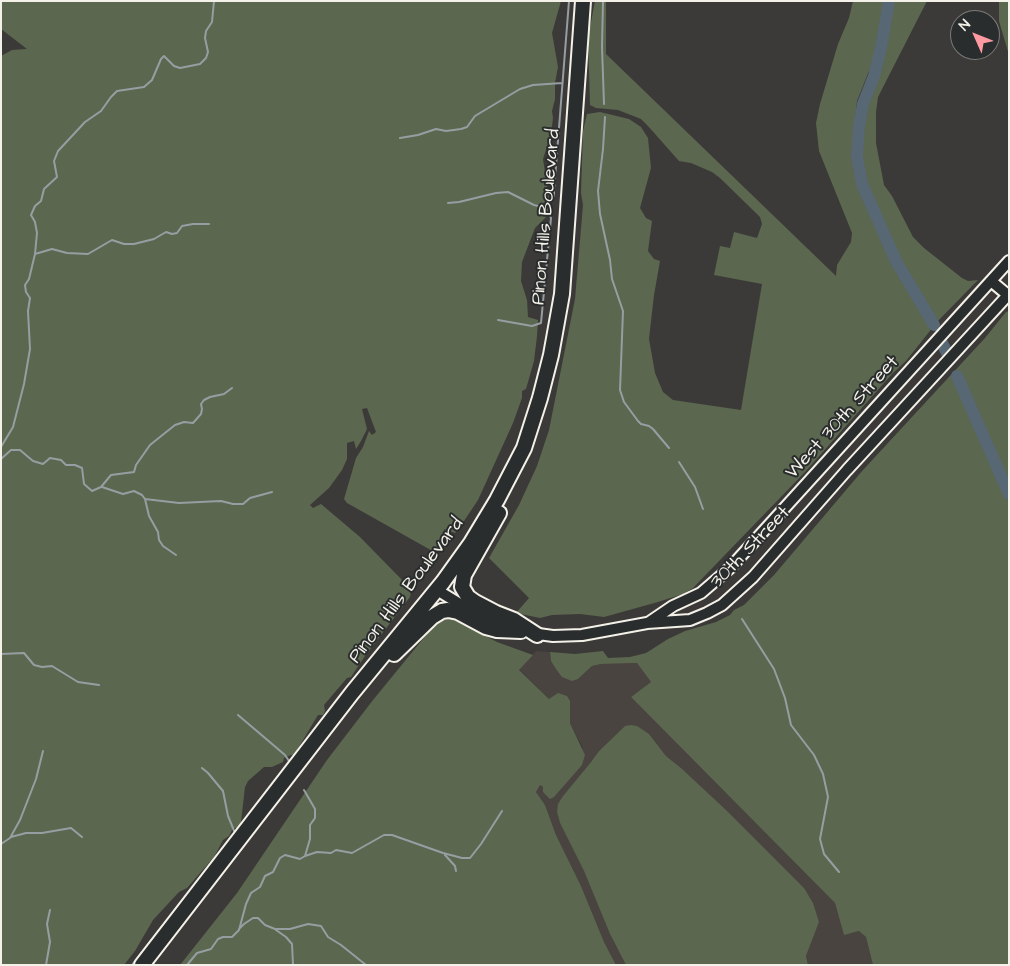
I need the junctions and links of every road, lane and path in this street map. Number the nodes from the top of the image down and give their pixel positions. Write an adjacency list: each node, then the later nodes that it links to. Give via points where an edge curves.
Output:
1 (583, 1): 5 (highway, Pinon Hills Boulevard, via 562,294 542,390)
2 (1009, 261): 3 (main road, West 30th Street)
3 (991, 281): 4 (main road); 7 (main road, West 30th Street, via 730,568 701,593)
4 (1008, 295): 7 (main road, 30th Street, via 753,577 722,605 707,613 690,620)
5 (524, 448): 6 (highway, Pinon Hills Boulevard, via 471,543); 9 (highway, via 503,506 464,575 462,587 475,602 514,620)
6 (437, 590): 8 (main road, 30th Street, via 478,615); 10 (highway, Pinon Hills Boulevard)
7 (647, 623): 9 (main road, 30th Street, via 582,635)
8 (521, 632): 9 (main road, 30th Street); 10 (highway, via 486,627 453,610 437,613 377,670)
9 (536, 635)
10 (307, 752): 11 (highway, Pinon Hills Boulevard)
11 (142, 965)

